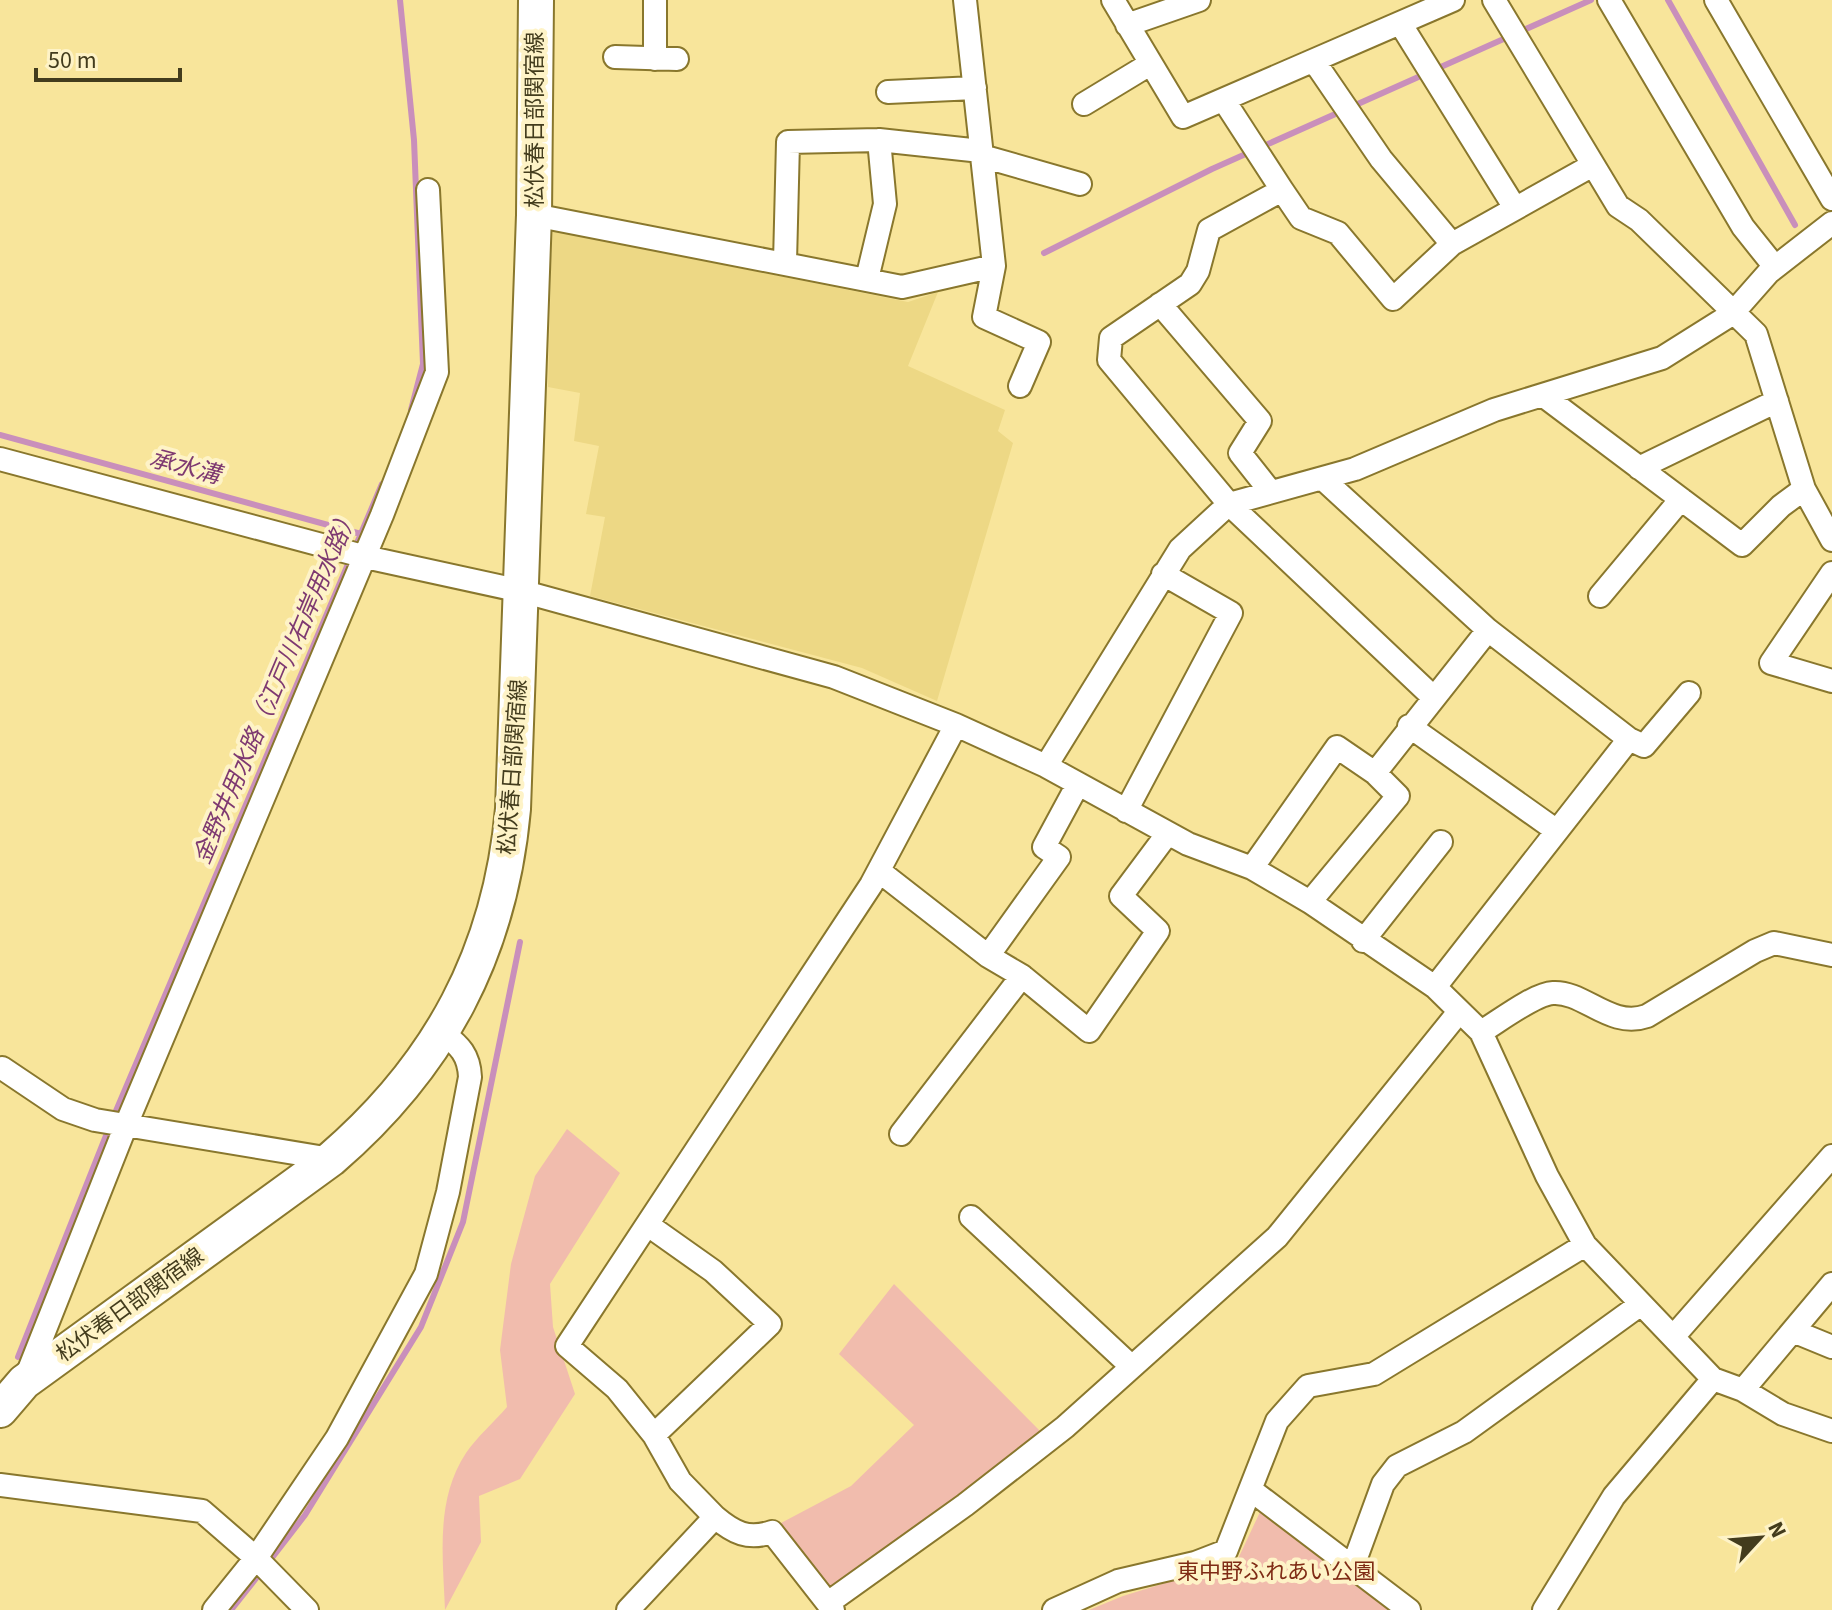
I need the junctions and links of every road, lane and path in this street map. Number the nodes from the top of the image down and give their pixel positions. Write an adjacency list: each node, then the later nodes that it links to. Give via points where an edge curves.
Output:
1 (536, 0): 27 (main road, 松伏春日部関宿線)
2 (655, 0): 12 (street, via 666,59)
3 (965, 0): 15 (street)
4 (1113, 0): 11 (street)
5 (1199, 0): 11 (street)
6 (1453, 0): 10 (street)
7 (1494, 0): 21 (street)
8 (1609, 0): 32 (street, via 1743,227)
9 (1716, 0): 25 (street)
10 (1400, 23): 13 (street); 26 (street)
11 (1127, 25): 14 (street)
12 (615, 57)
13 (1314, 61): 17 (street); 29 (street, via 1381,159)
14 (1150, 64): 17 (street, via 1183,117); 18 (street)
15 (975, 88): 16 (street); 20 (street)
16 (888, 92)
17 (1225, 102): 24 (street)
18 (1084, 104)
19 (879, 140): 20 (street); 30 (street, via 788,142); 33 (street, via 885,204)
20 (982, 153): 22 (street); 31 (street)
21 (1593, 165): 26 (street); 35 (street, via 1618,206 1639,220)
22 (1080, 184)
23 (428, 190): 47 (street, via 437,372)
24 (1282, 190): 29 (street, via 1301,218 1338,233 1393,299); 34 (street, via 1209,230 1190,284)
25 (1832, 199)
26 (1515, 208): 29 (street)
27 (534, 215): 30 (street); 50 (main road, 松伏春日部関宿線)
28 (1832, 223): 32 (street)
29 (1452, 244)
30 (785, 262): 33 (street)
31 (994, 266): 33 (street, via 902,287); 36 (street, via 984,317 1039,342)
32 (1775, 267): 35 (street)
33 (867, 279)
34 (1160, 304): 43 (street, via 1260,421 1240,453); 45 (street, via 1111,338 1109,360)
35 (1732, 314): 37 (street, via 1662,358); 38 (street, via 1756,334)
36 (1020, 386)
37 (1544, 396): 40 (street); 41 (street, via 1494,410)
38 (1777, 401): 40 (street); 42 (street)
39 (0, 459): 47 (street)
40 (1639, 468): 44 (street)
41 (1323, 479): 43 (street); 52 (street)
42 (1804, 489): 44 (street, via 1742,545); 46 (street)
43 (1270, 491): 45 (street)
44 (1681, 499): 51 (street)
45 (1229, 504): 49 (street, via 1180,549); 55 (street)
46 (1832, 540)
47 (355, 554): 50 (street); 78 (street)
48 (1832, 573): 53 (street, via 1771,663)
49 (1163, 574): 59 (street); 62 (street, via 1231,613)
50 (521, 591): 56 (street, via 834,677); 76 (main road, 松伏春日部関宿線, via 509,855 480,958)
51 (1600, 596)
52 (1488, 630): 55 (street); 58 (street)
53 (1832, 681)
54 (1689, 693): 58 (street, via 1644,746)
55 (1433, 697): 57 (street)
56 (956, 725): 59 (street); 67 (street)
57 (1409, 726): 60 (street); 63 (street)
58 (1629, 739): 63 (street)
59 (1046, 766): 61 (street)
60 (1375, 773): 66 (street, via 1337,747); 68 (street, via 1398,796)
61 (1078, 784): 62 (street); 71 (street, via 1044,847 1059,857)
62 (1126, 811): 64 (street)
63 (1557, 831): 73 (street)
64 (1168, 833): 66 (street); 72 (street, via 1121,896 1158,931 1089,1031)
65 (1441, 842): 69 (street)
66 (1252, 868): 68 (street)
67 (879, 871): 71 (street); 83 (street)
68 (1310, 902): 69 (street)
69 (1363, 941): 73 (street)
70 (1830, 949): 75 (street, via 1774,943 1631,1022 1555,992)
71 (988, 956): 72 (street)
72 (1022, 976): 79 (street)
73 (1435, 987): 74 (street)
74 (1458, 1013): 75 (street); 90 (street, via 1277,1237)
75 (1481, 1032): 84 (street)
76 (443, 1033): 81 (main road, 松伏春日部関宿線, via 367,1128); 100 (street, via 470,1061 470,1077 426,1274 337,1438)
77 (2, 1068): 78 (street, via 63,1109)
78 (126, 1125): 81 (street); 92 (street)
79 (901, 1134)
80 (1832, 1156): 88 (street)
81 (331, 1159): 92 (main road, 松伏春日部関宿線)
82 (971, 1217): 90 (street)
83 (648, 1225): 96 (street, via 567,1346 617,1389); 96 (street, via 713,1271 770,1324)
84 (1585, 1245): 86 (street); 98 (street, via 1374,1374 1308,1386 1277,1421)
85 (1832, 1284): 87 (street)
86 (1641, 1304): 88 (street); 101 (street, via 1464,1432 1397,1466 1383,1484)
87 (1793, 1331): 89 (street); 93 (street)
88 (1673, 1337): 91 (street)
89 (1832, 1347)
90 (1132, 1367): 102 (street, via 1065,1427)
91 (1713, 1379): 93 (street); 108 (street, via 1614,1496)
92 (24, 1382): 94 (main road, 松伏春日部関宿線)
93 (1743, 1390): 95 (street, via 1783,1414)
94 (0, 1410)
95 (1832, 1431)
96 (654, 1435): 99 (street, via 680,1481)
97 (0, 1485): 100 (street, via 202,1511)
98 (1251, 1490): 101 (street); 106 (street, via 1226,1551 1118,1581)
99 (715, 1517): 102 (street, via 731,1532 754,1537 772,1532); 105 (street)
100 (256, 1558): 103 (street); 104 (street)
101 (1353, 1566): 107 (street)
102 (831, 1606)
103 (214, 1610)
104 (307, 1610)
105 (628, 1610)
106 (1054, 1610)
107 (1409, 1610)
108 (1544, 1610)

